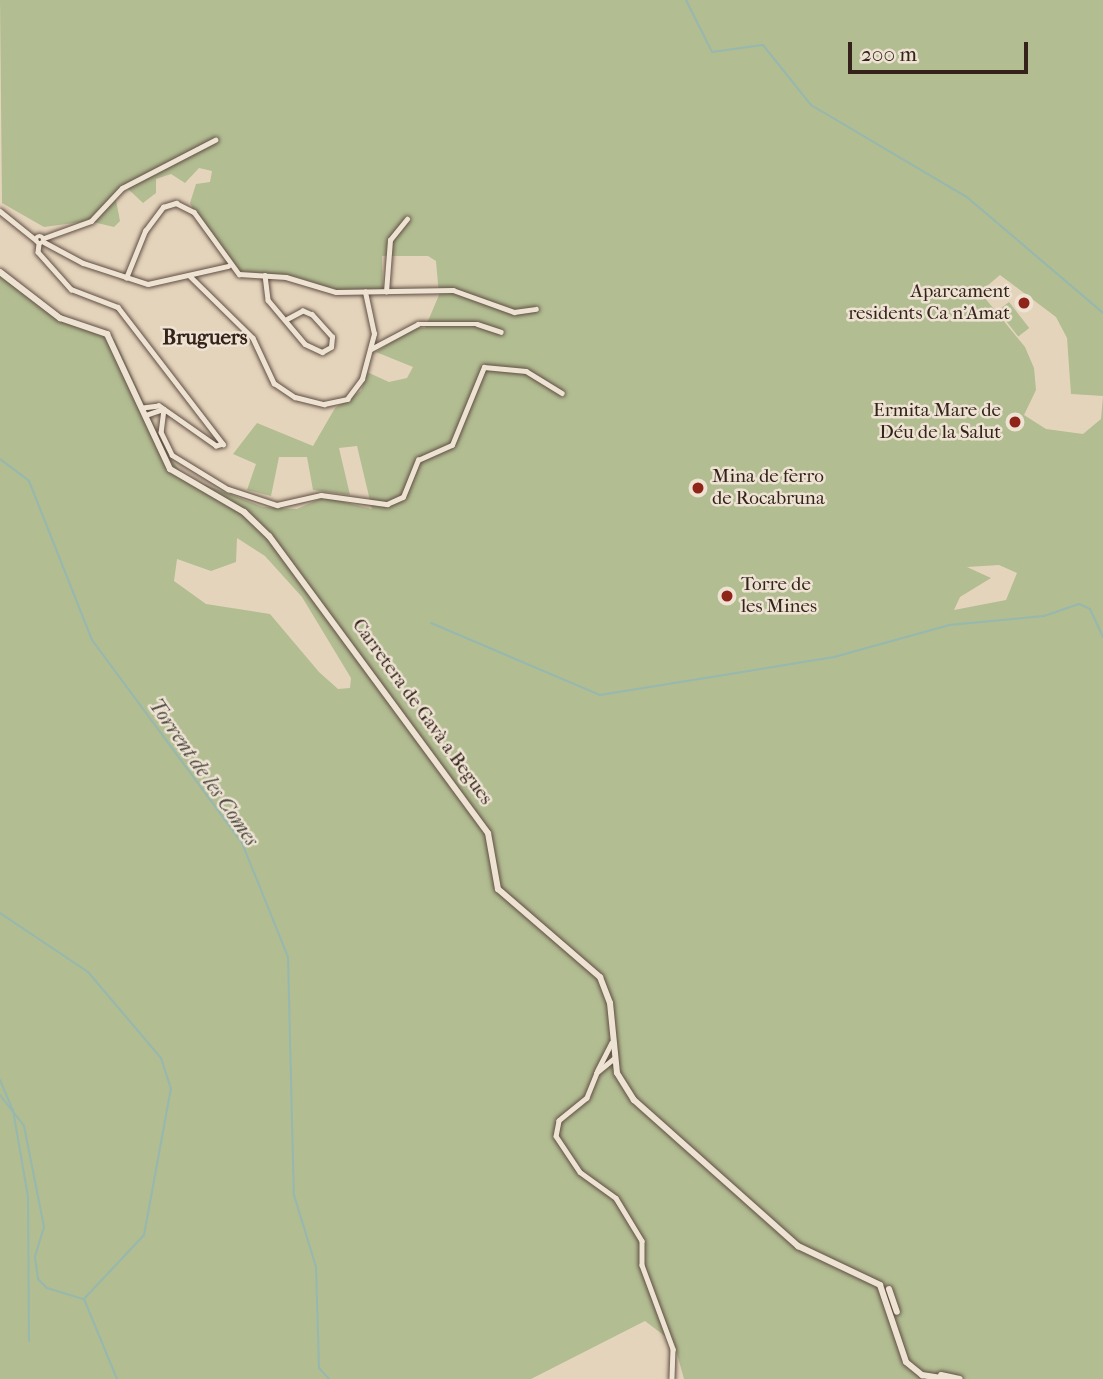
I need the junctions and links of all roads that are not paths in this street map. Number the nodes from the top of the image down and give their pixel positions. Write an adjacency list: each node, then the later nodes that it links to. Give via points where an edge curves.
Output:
1 (215, 140): 4 (street, via 122,188 92,221)
2 (0, 211): 4 (street)
3 (407, 219): 11 (street, via 390,240)
4 (41, 241): 9 (street); 17 (street, via 38,252 71,289 118,307 223,441 219,447)
5 (228, 265): 7 (street, via 239,274); 8 (street); 9 (street, via 194,212 172,203 145,231)
6 (0, 272): 18 (main road, Carretera de Gavà a Begues, via 60,318 107,334)
7 (265, 275): 10 (street, via 337,292); 13 (street, via 268,300)
8 (190, 276): 9 (street, via 159,284); 15 (street, via 253,338 274,383 304,401 332,404 354,393)
9 (126, 278)
10 (365, 292): 11 (street); 15 (street, via 374,334)
11 (386, 292): 12 (street, via 453,290 514,312)
12 (536, 309)
13 (288, 319): 13 (street, via 303,311 312,315 332,337 331,347 309,348)
14 (501, 332): 15 (street, via 477,324 418,324)
15 (371, 349)
16 (562, 393): 17 (street, via 526,371 484,367 452,445 418,460 403,497 387,504 321,495 276,505 228,489 172,455 161,432)
17 (164, 409): 18 (street)
18 (146, 414): 19 (main road, Carretera de Gavà a Begues, via 170,469 259,524 392,699 488,833 495,883 504,896 600,977 610,1003); 21 (main road, Carretera de Gavà a Begues, via 164,455 185,480 238,506 265,528 490,830 500,886 602,975 611,994)
19 (611, 1043): 20 (street); 21 (main road, Carretera de Gavà a Begues)
20 (604, 1057): 21 (street); 22 (street); 23 (street)
21 (615, 1059): 22 (street); 24 (main road, Carretera de Gavà a Begues); 27 (main road, Carretera de Gavà a Begues, via 640,1102 792,1237 889,1289 903,1348 916,1368)
22 (608, 1065): 23 (street); 24 (street)
23 (596, 1076): 25 (street, via 587,1098 559,1121 556,1136 580,1172 616,1198 642,1241 642,1265 673,1349)
24 (619, 1076): 26 (main road, Carretera de Gavà a Begues, via 642,1108 797,1246 880,1284 906,1362 922,1375)
25 (672, 1379)
26 (946, 1379)
27 (960, 1379)

